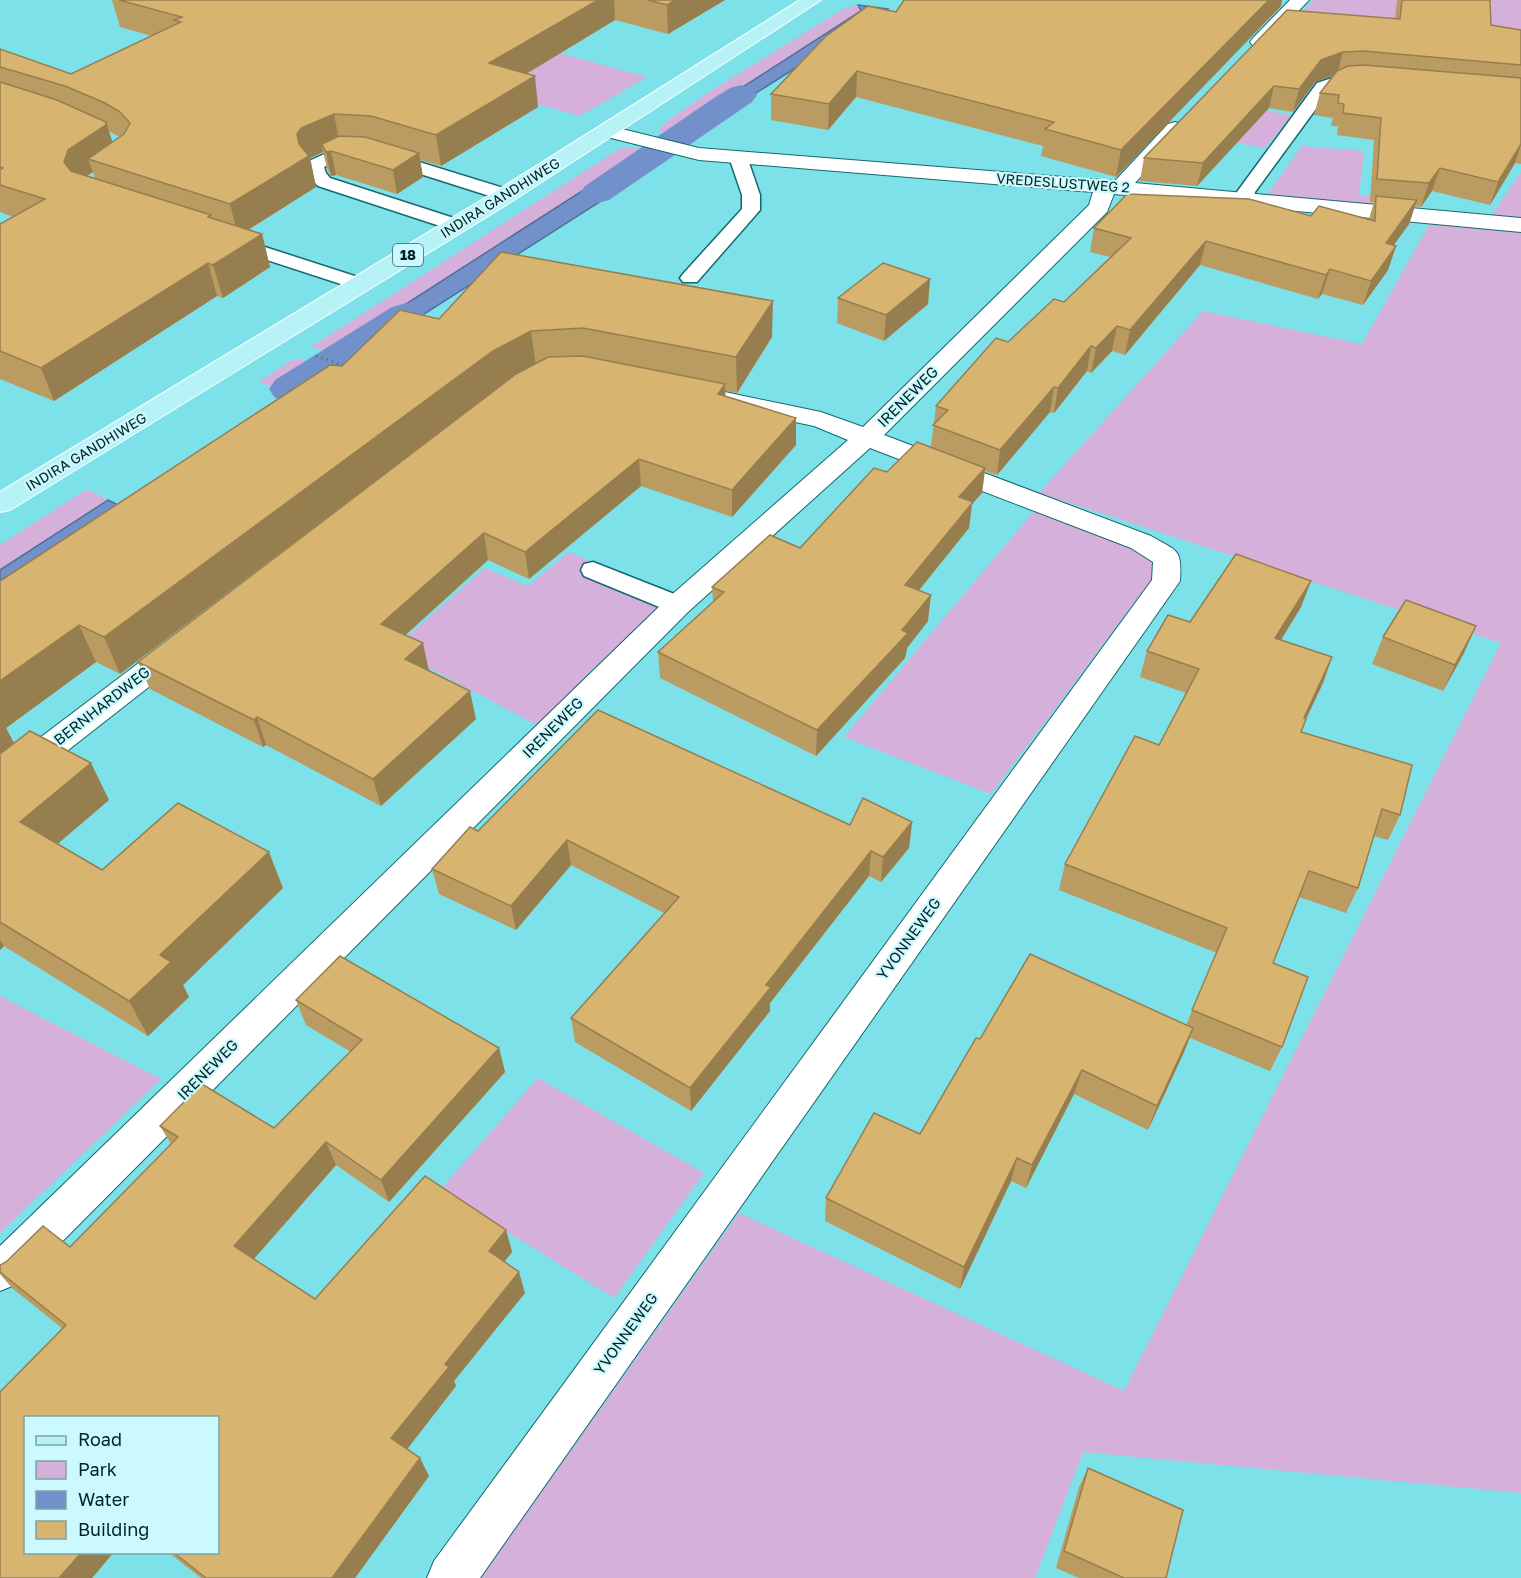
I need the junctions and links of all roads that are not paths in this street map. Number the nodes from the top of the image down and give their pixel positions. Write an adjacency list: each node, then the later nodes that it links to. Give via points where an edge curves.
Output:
1 (811, 0): 6 (main road, INDIRA GANDHIWEG / 18)
2 (1299, 0): 3 (street)
3 (1250, 51)
4 (1381, 82): 10 (lane, via 1338,81 1323,87 1246,192)
5 (1192, 111): 8 (street, IRENEWEG)
6 (606, 131): 7 (street, VREDESLUSTWEG 2, via 673,149); 9 (main road, INDIRA GANDHIWEG / 18)
7 (738, 157): 8 (street, VREDESLUSTWEG 2); 14 (lane, via 751,195 751,210)
8 (1114, 188): 10 (street, VREDESLUSTWEG 2); 17 (street, IRENEWEG)
9 (506, 195): 11 (main road, INDIRA GANDHIWEG / 18); 11 (lane, via 371,153 340,152 315,165 324,182)
10 (1246, 200): 12 (street, VREDESLUSTWEG 2)
11 (456, 225): 15 (main road, INDIRA GANDHIWEG / 18)
12 (1521, 225)
13 (214, 237): 15 (lane)
14 (690, 278)
15 (360, 284): 18 (main road, INDIRA GANDHIWEG / 18)
16 (692, 394): 17 (street, via 821,420)
17 (868, 436): 20 (street, IRENEWEG); 24 (street, YVONNEWEG, via 1141,542 1167,558 1166,581)
18 (0, 504)
19 (594, 570): 20 (lane)
20 (678, 605): 23 (street, IRENEWEG)
21 (198, 633): 22 (street, BERNHARDWEG)
22 (0, 785)
23 (0, 1271)
24 (451, 1578)

